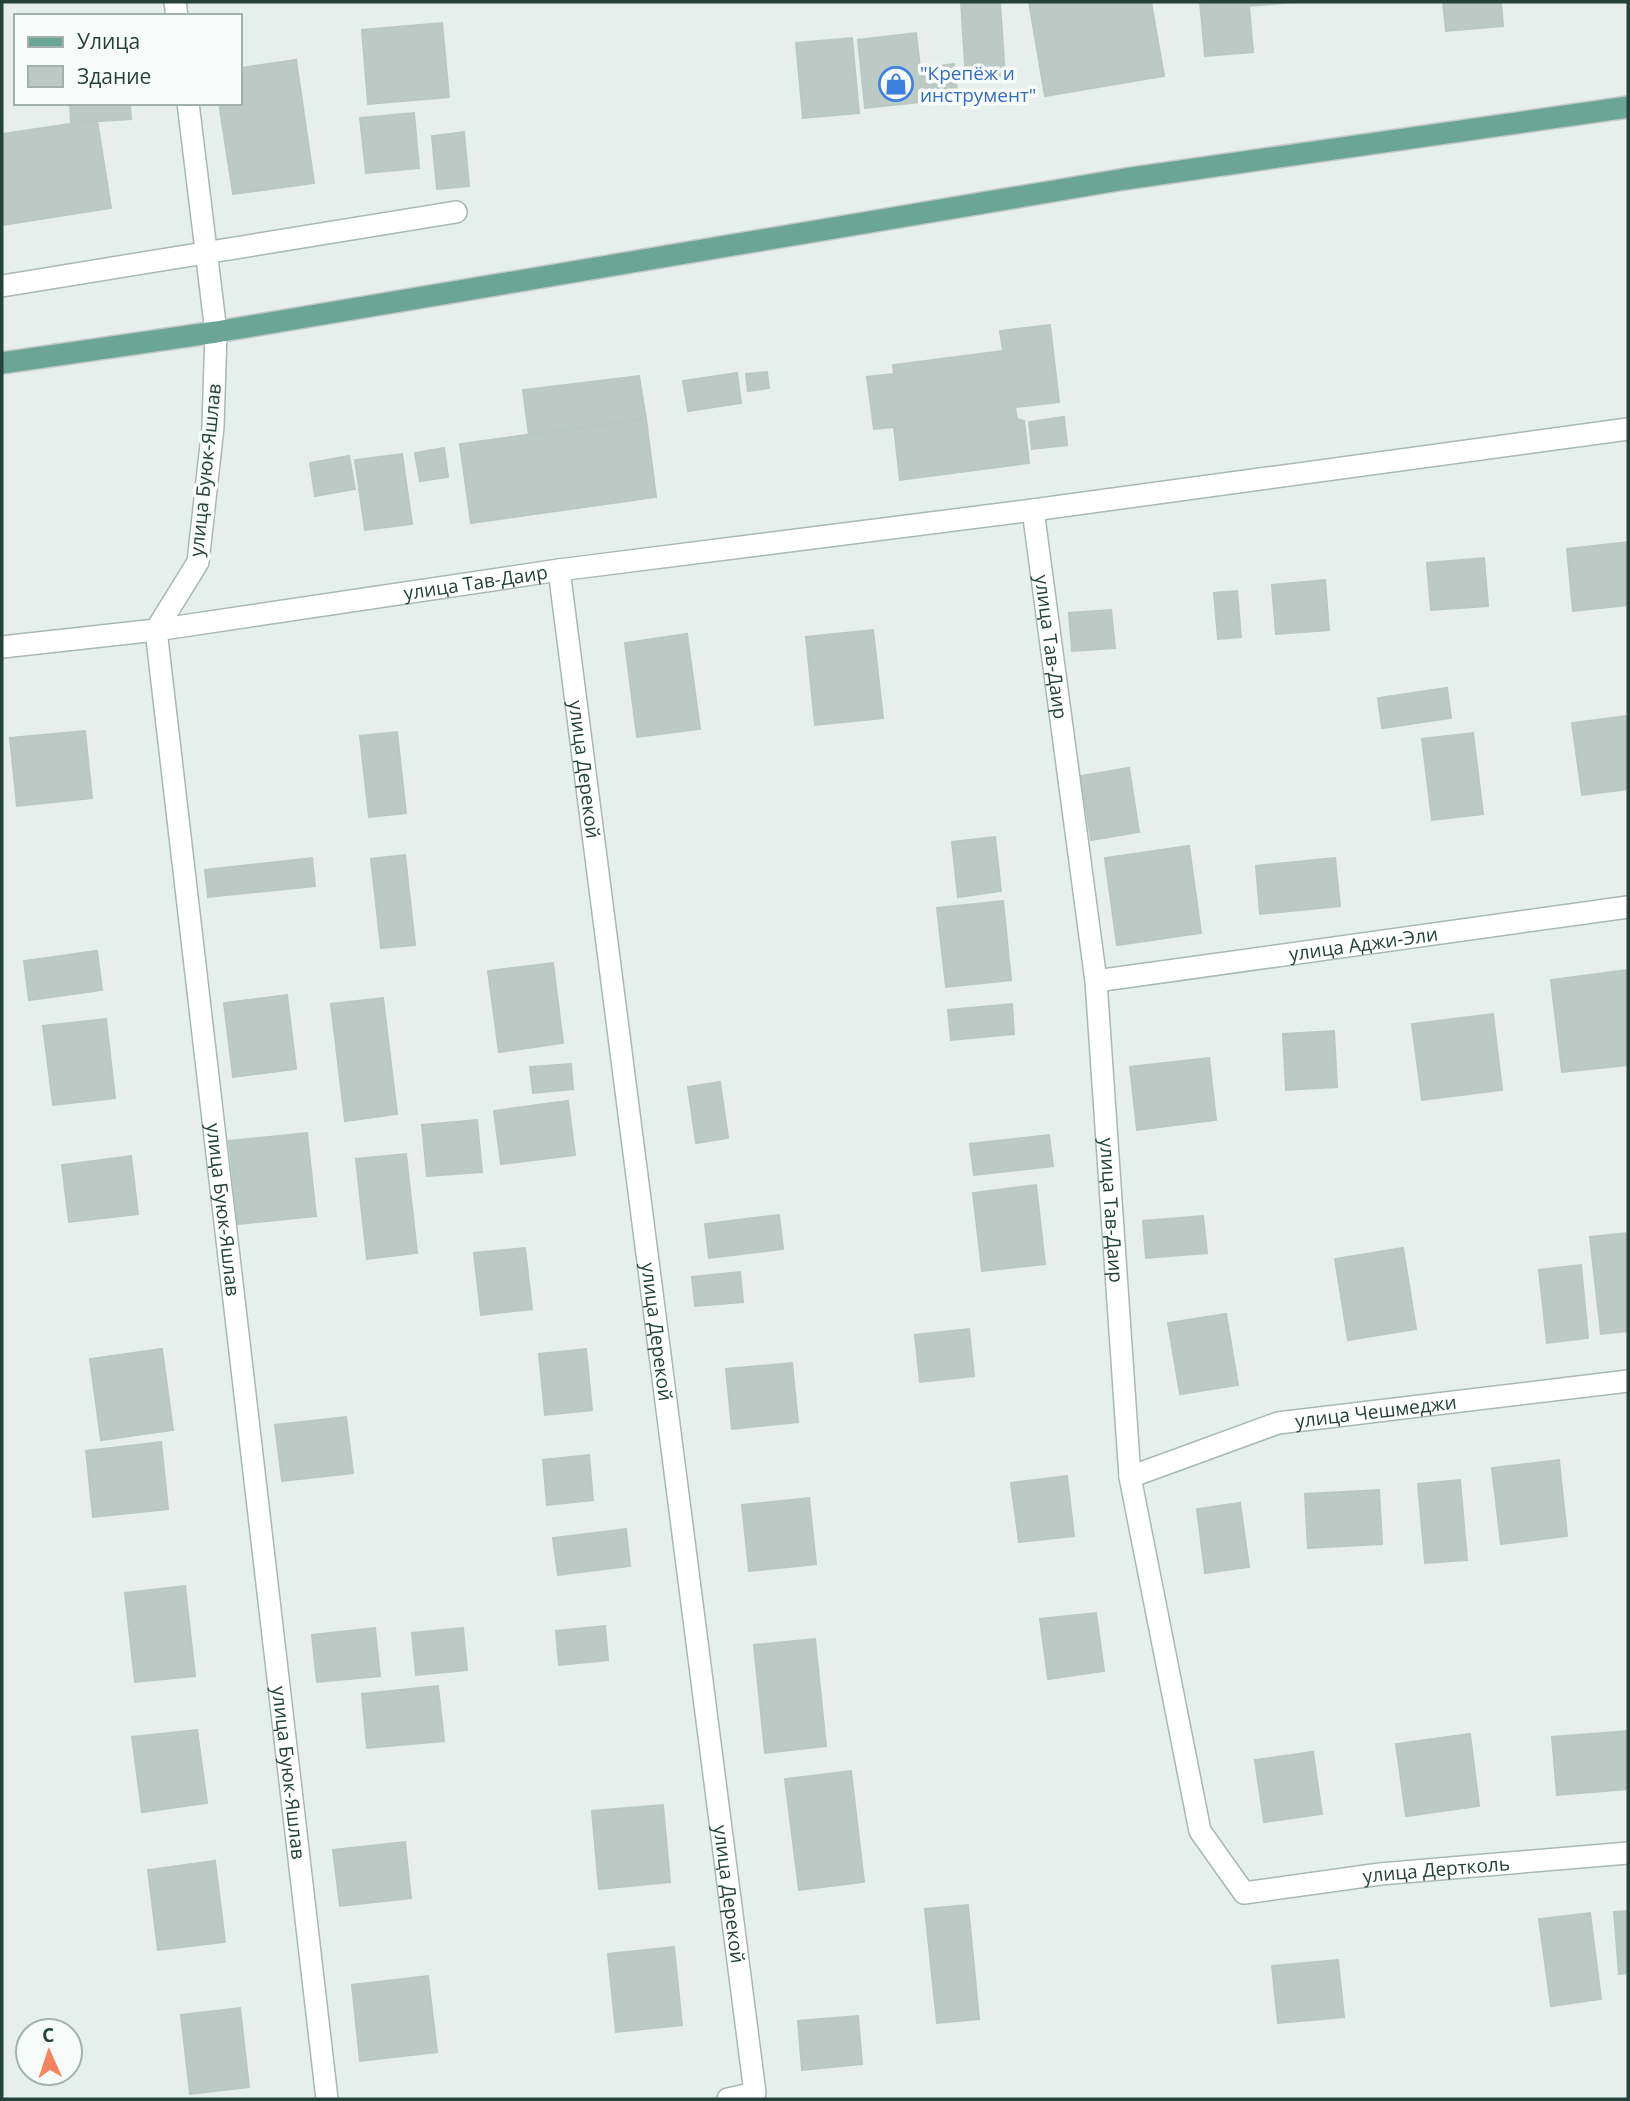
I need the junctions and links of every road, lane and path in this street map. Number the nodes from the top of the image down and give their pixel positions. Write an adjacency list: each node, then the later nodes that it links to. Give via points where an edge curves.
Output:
1 (188, 105): 4 (street, улица Буюк-Яшлав)
2 (1628, 107): 6 (main road, via 1125,179)
3 (456, 212): 4 (street)
4 (206, 253): 5 (street); 6 (street, улица Буюк-Яшлав)
5 (2, 286)
6 (216, 332): 7 (main road); 11 (street, улица Буюк-Яшлав, via 213,427 198,562)
7 (2, 363)
8 (1628, 429): 9 (street, улица Тав-Даир)
9 (1033, 510): 10 (street, улица Тав-Даир); 14 (street, улица Тав-Даир)
10 (559, 570): 11 (street, улица Тав-Даир); 20 (street, улица Дерекой, via 755,2094)
11 (156, 630): 12 (street, улица Тав-Даир); 19 (street, улица Буюк-Яшлав)
12 (2, 647)
13 (1628, 907): 14 (street, улица Аджи-Эли)
14 (1096, 981): 16 (street, улица Тав-Даир)
15 (1628, 1381): 16 (street, улица Чешмеджи, via 1278,1423)
16 (1130, 1477): 18 (street, улица Тав-Даир, via 1200,1831)
17 (1628, 1853): 18 (street, улица Дертколь, via 1380,1874)
18 (1244, 1893)
19 (327, 2099)
20 (728, 2099)

